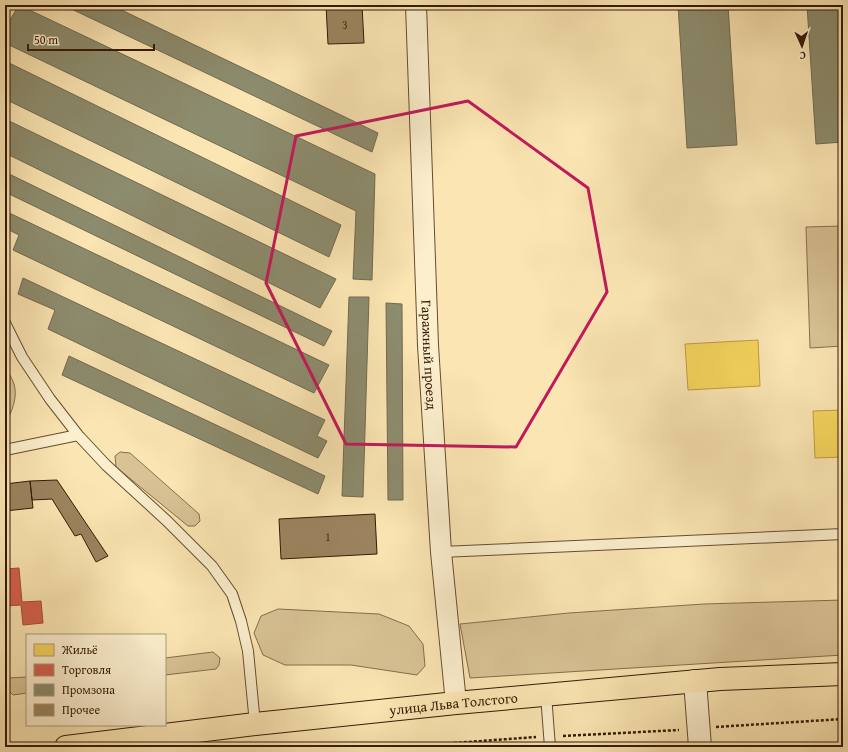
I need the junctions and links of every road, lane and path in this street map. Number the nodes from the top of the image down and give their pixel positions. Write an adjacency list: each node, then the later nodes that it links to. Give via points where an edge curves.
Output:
1 (416, 5): 6 (street, Гаражный проезд, via 428,345)
2 (5, 323): 3 (lane, via 22,357)
3 (78, 435): 4 (lane); 12 (lane, via 212,566 232,594 248,651)
4 (5, 450)
5 (843, 534): 6 (lane)
6 (441, 552): 10 (street, Гаражный проезд)
7 (843, 674): 8 (highway, улица Льва Толстого)
8 (696, 681): 9 (highway, улица Льва Толстого); 16 (street)
9 (546, 695): 10 (highway, улица Льва Толстого); 15 (lane)
10 (456, 703): 12 (highway, улица Льва Толстого)
11 (843, 719): 13 (path)
12 (255, 724): 14 (highway, улица Льва Толстого)
13 (724, 727)
14 (66, 747)
15 (550, 747)
16 (700, 747)

